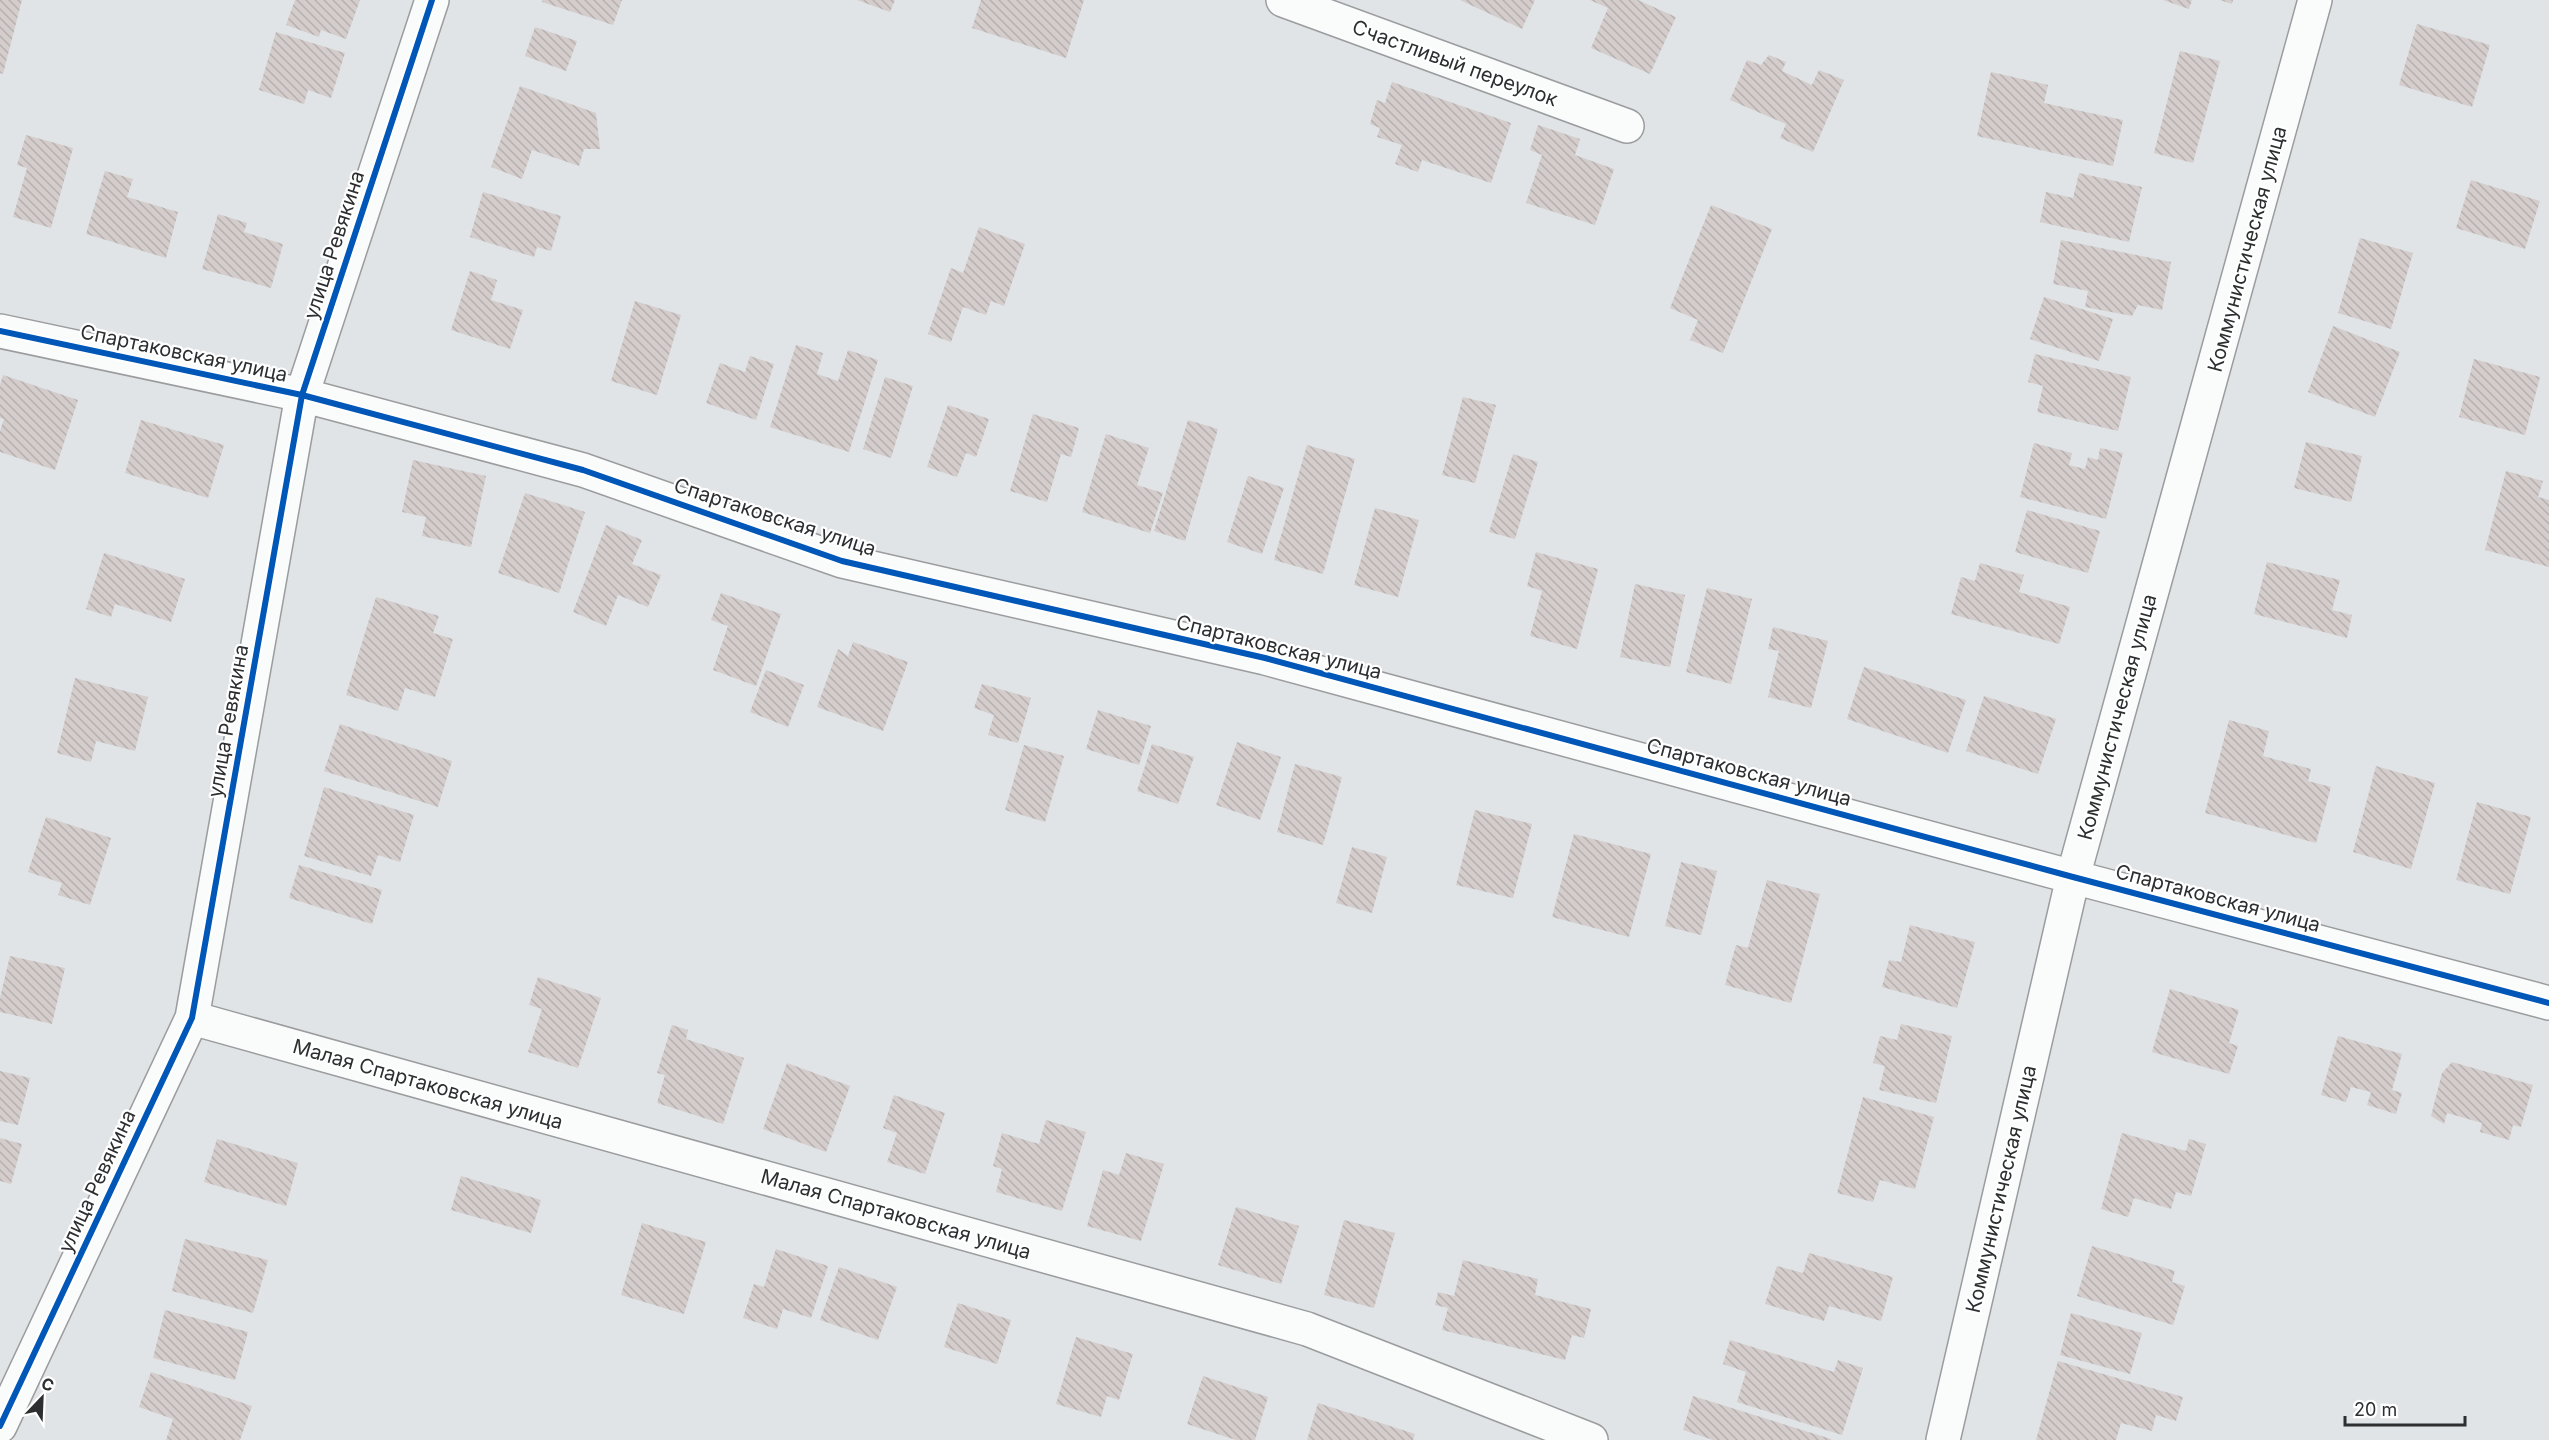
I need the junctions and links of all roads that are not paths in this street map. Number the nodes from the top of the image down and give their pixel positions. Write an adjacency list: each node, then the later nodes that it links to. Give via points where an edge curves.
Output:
1 (432, 0): 6 (street, улица Ревякина)
2 (1283, 0): 4 (street, Счастливый переулок)
3 (2315, 0): 7 (street, Коммунистическая улица)
4 (1627, 126)
5 (0, 331): 6 (street, Спартаковская улица)
6 (302, 395): 7 (street, Спартаковская улица, via 583,470 842,561 1265,658); 9 (street, улица Ревякина)
7 (2073, 877): 8 (street, Спартаковская улица); 12 (street, Коммунистическая улица)
8 (2549, 1003)
9 (192, 1018): 10 (street, улица Ревякина); 11 (street, Малая Спартаковская улица, via 1307,1329)
10 (0, 1426)
11 (1591, 1440)
12 (1943, 1440)

